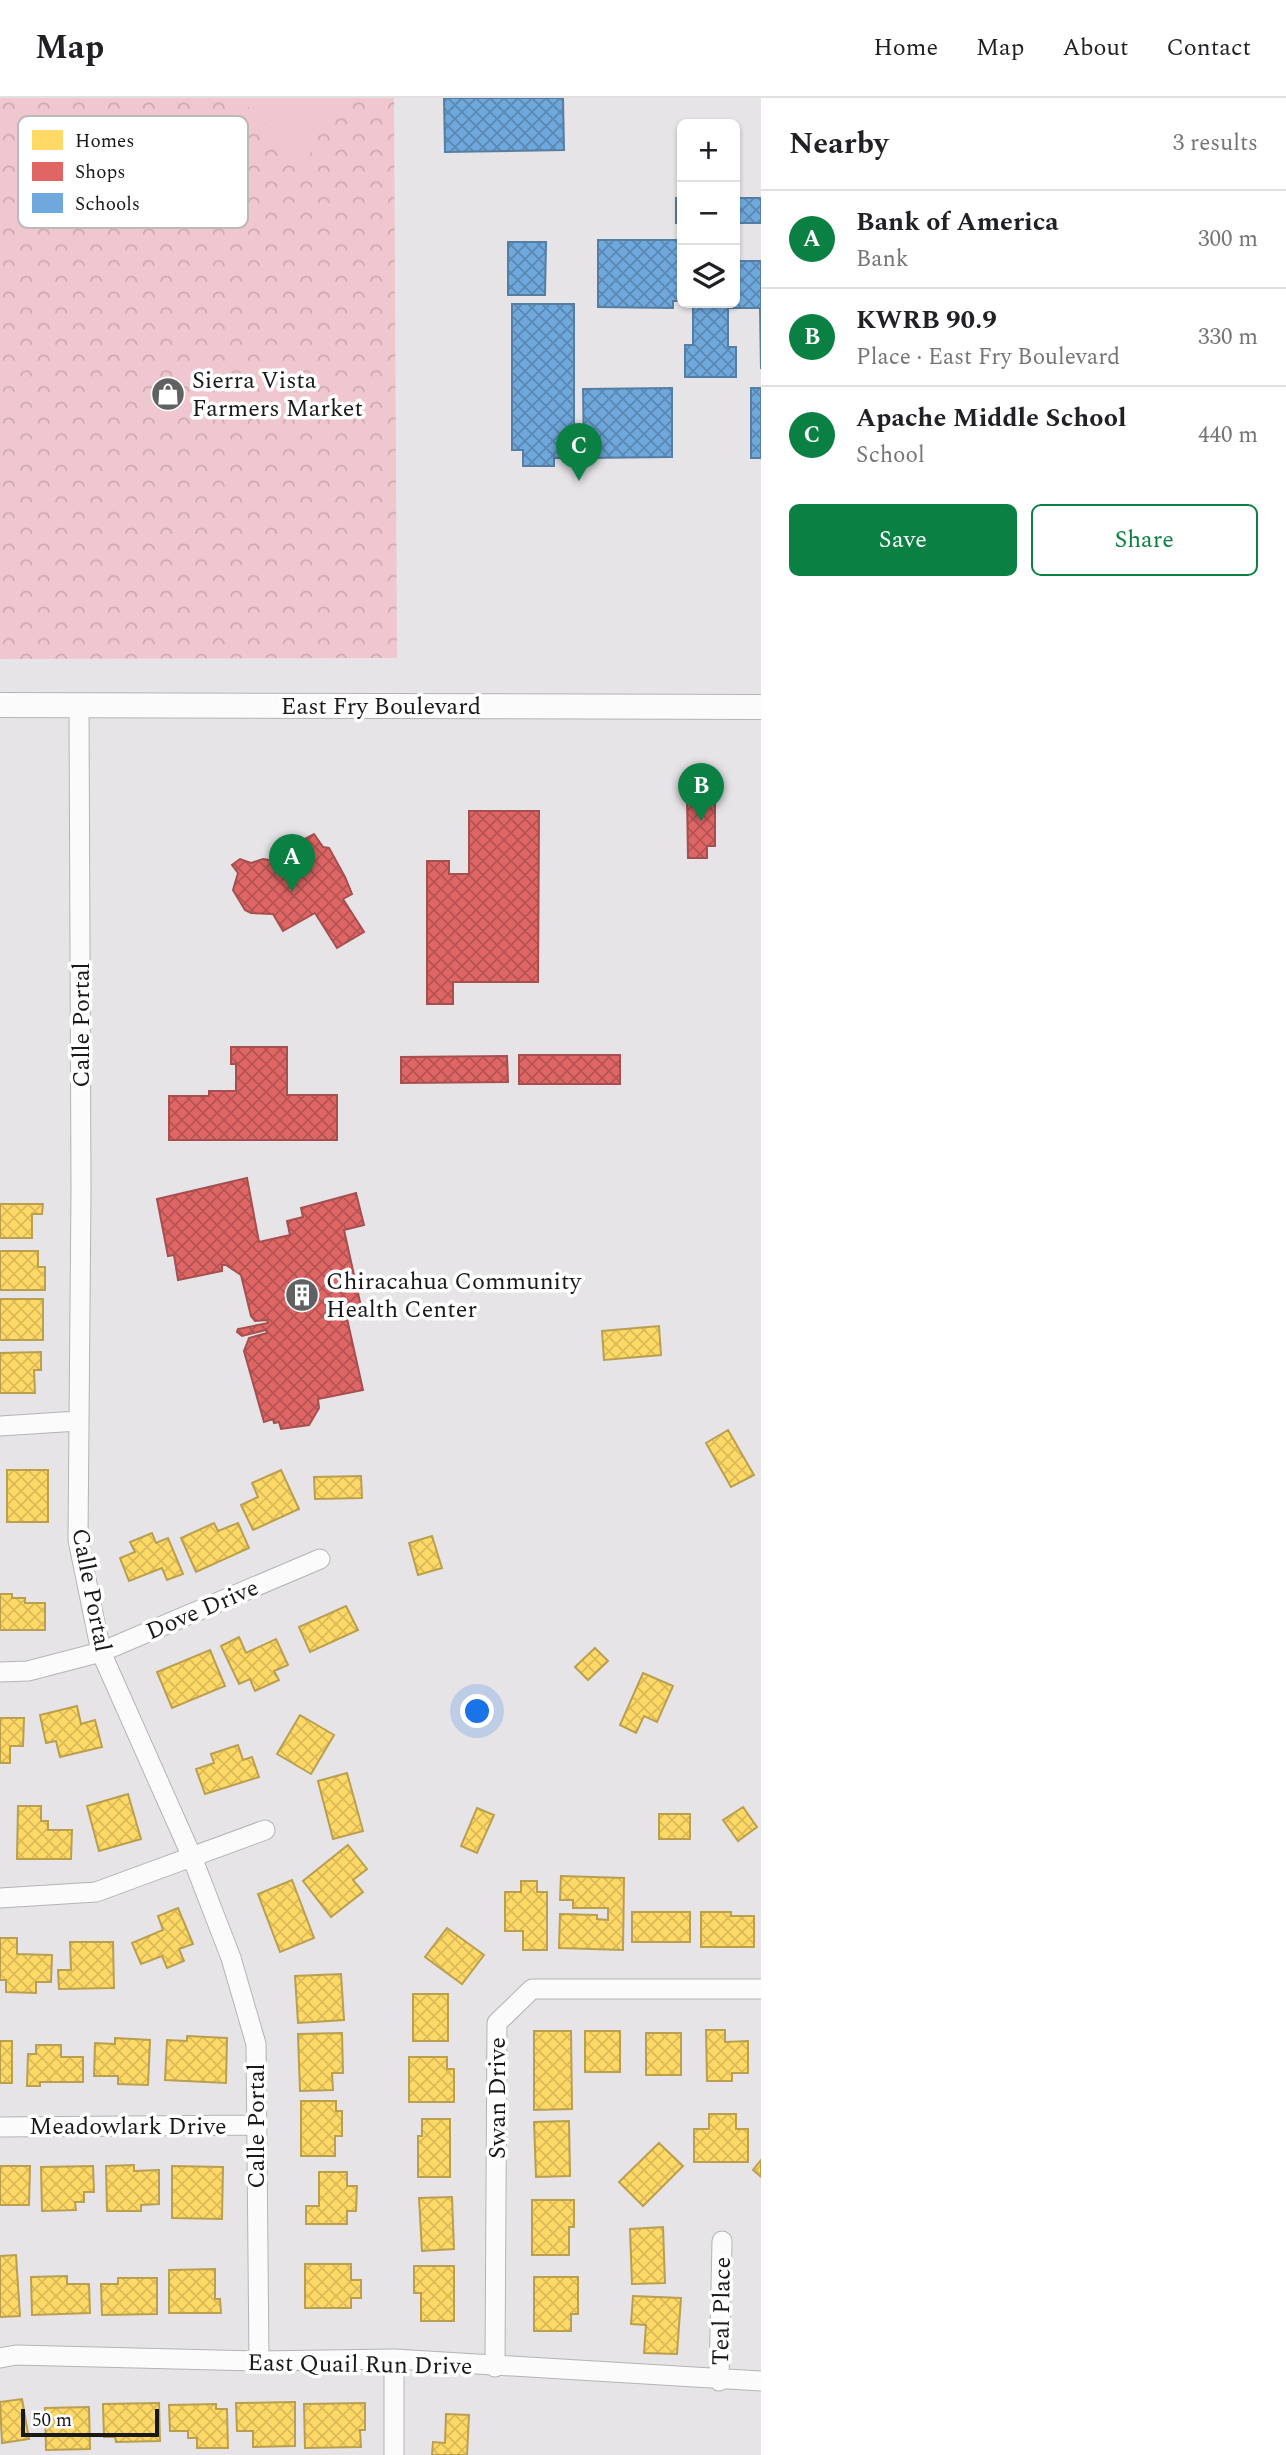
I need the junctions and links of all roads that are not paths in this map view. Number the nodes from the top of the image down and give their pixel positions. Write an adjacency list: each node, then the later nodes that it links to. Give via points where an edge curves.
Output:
1 (0, 705): 2 (main road, East Fry Boulevard)
2 (79, 706): 3 (main road, East Fry Boulevard); 4 (street, Calle Portal)
3 (761, 707)
4 (78, 1421): 5 (street); 7 (street, Calle Portal, via 78,1540)
5 (0, 1426)
6 (320, 1559): 7 (street, Dove Drive)
7 (101, 1652): 8 (street, Dove Drive, via 28,1671); 10 (street, Calle Portal)
8 (0, 1672)
9 (265, 1830): 10 (street)
10 (192, 1857): 11 (street, via 96,1892); 13 (street, Calle Portal, via 232,1958 256,2044)
11 (0, 1898)
12 (761, 1989): 19 (street, Swan Drive, via 531,1989 498,2022)
13 (256, 2124): 14 (street, Meadowlark Drive); 18 (street, Calle Portal)
14 (0, 2127)
15 (722, 2241): 20 (street, Teal Place)
16 (0, 2358): 18 (street, East Quail Run Drive)
17 (394, 2359): 18 (street, East Quail Run Drive); 19 (street, East Quail Run Drive); 22 (street)
18 (259, 2361)
19 (495, 2367): 20 (street, East Quail Run Drive)
20 (719, 2381): 21 (street, East Quail Run Drive)
21 (761, 2381)
22 (394, 2455)

